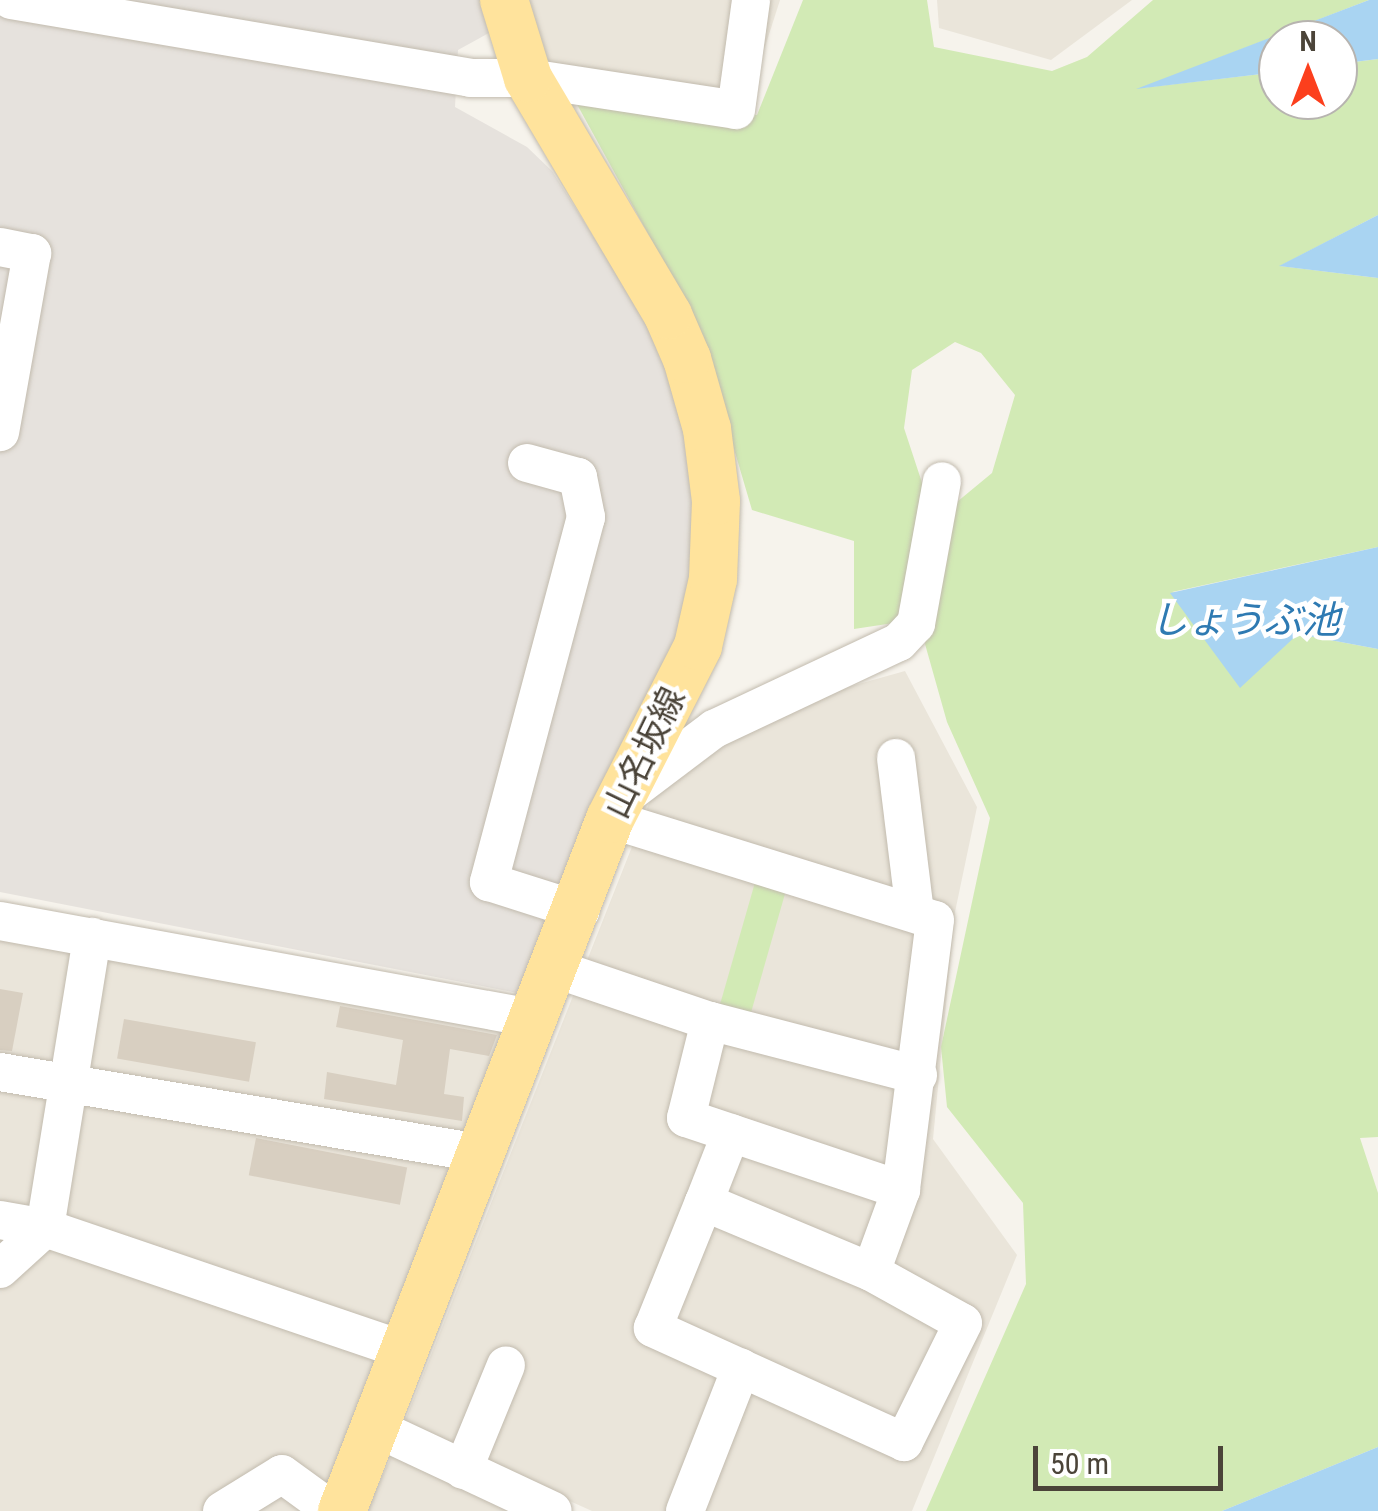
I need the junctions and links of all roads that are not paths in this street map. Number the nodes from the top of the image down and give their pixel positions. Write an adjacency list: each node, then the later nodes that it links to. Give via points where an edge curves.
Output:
1 (11, 0): 4 (street, via 470,78)
2 (504, 0): 4 (main road, 山名坂線)
3 (751, 0): 4 (street, via 736,110)
4 (528, 78): 10 (main road, 山名坂線, via 668,315 708,429 716,501 713,580 698,646)
5 (0, 246): 6 (street, via 32,252)
6 (0, 432)
7 (527, 463): 11 (street, via 578,477 586,517 488,882)
8 (942, 481): 10 (street, via 916,624 899,642 714,729)
9 (896, 758): 12 (street)
10 (614, 810): 11 (main road, 山名坂線); 12 (street)
11 (580, 911): 15 (main road, 山名坂線)
12 (915, 913): 19 (street, via 935,920)
13 (0, 921): 14 (street)
14 (92, 937): 16 (street); 20 (street)
15 (556, 969): 16 (main road, 山名坂線); 17 (street)
16 (537, 1018): 22 (main road, 山名坂線)
17 (710, 1022): 19 (street); 21 (street, via 686,1118)
18 (0, 1072): 20 (street)
19 (918, 1074): 23 (street)
20 (73, 1085): 22 (street); 26 (street)
21 (731, 1133): 23 (street); 24 (street)
22 (486, 1154): 29 (main road, 山名坂線)
23 (901, 1190): 28 (street)
24 (704, 1202): 28 (street); 31 (street, via 653,1328)
25 (0, 1220): 26 (street)
26 (45, 1228): 27 (street); 29 (street)
27 (0, 1269)
28 (872, 1272): 31 (street, via 963,1323 904,1442)
29 (406, 1352): 32 (main road, 山名坂線)
30 (506, 1365): 33 (street)
31 (741, 1368): 38 (street)
32 (376, 1428): 33 (street); 36 (main road, 山名坂線)
33 (463, 1470): 37 (street)
34 (222, 1511): 35 (street, via 282,1474)
35 (333, 1511)
36 (342, 1511)
37 (553, 1511)
38 (685, 1511)

